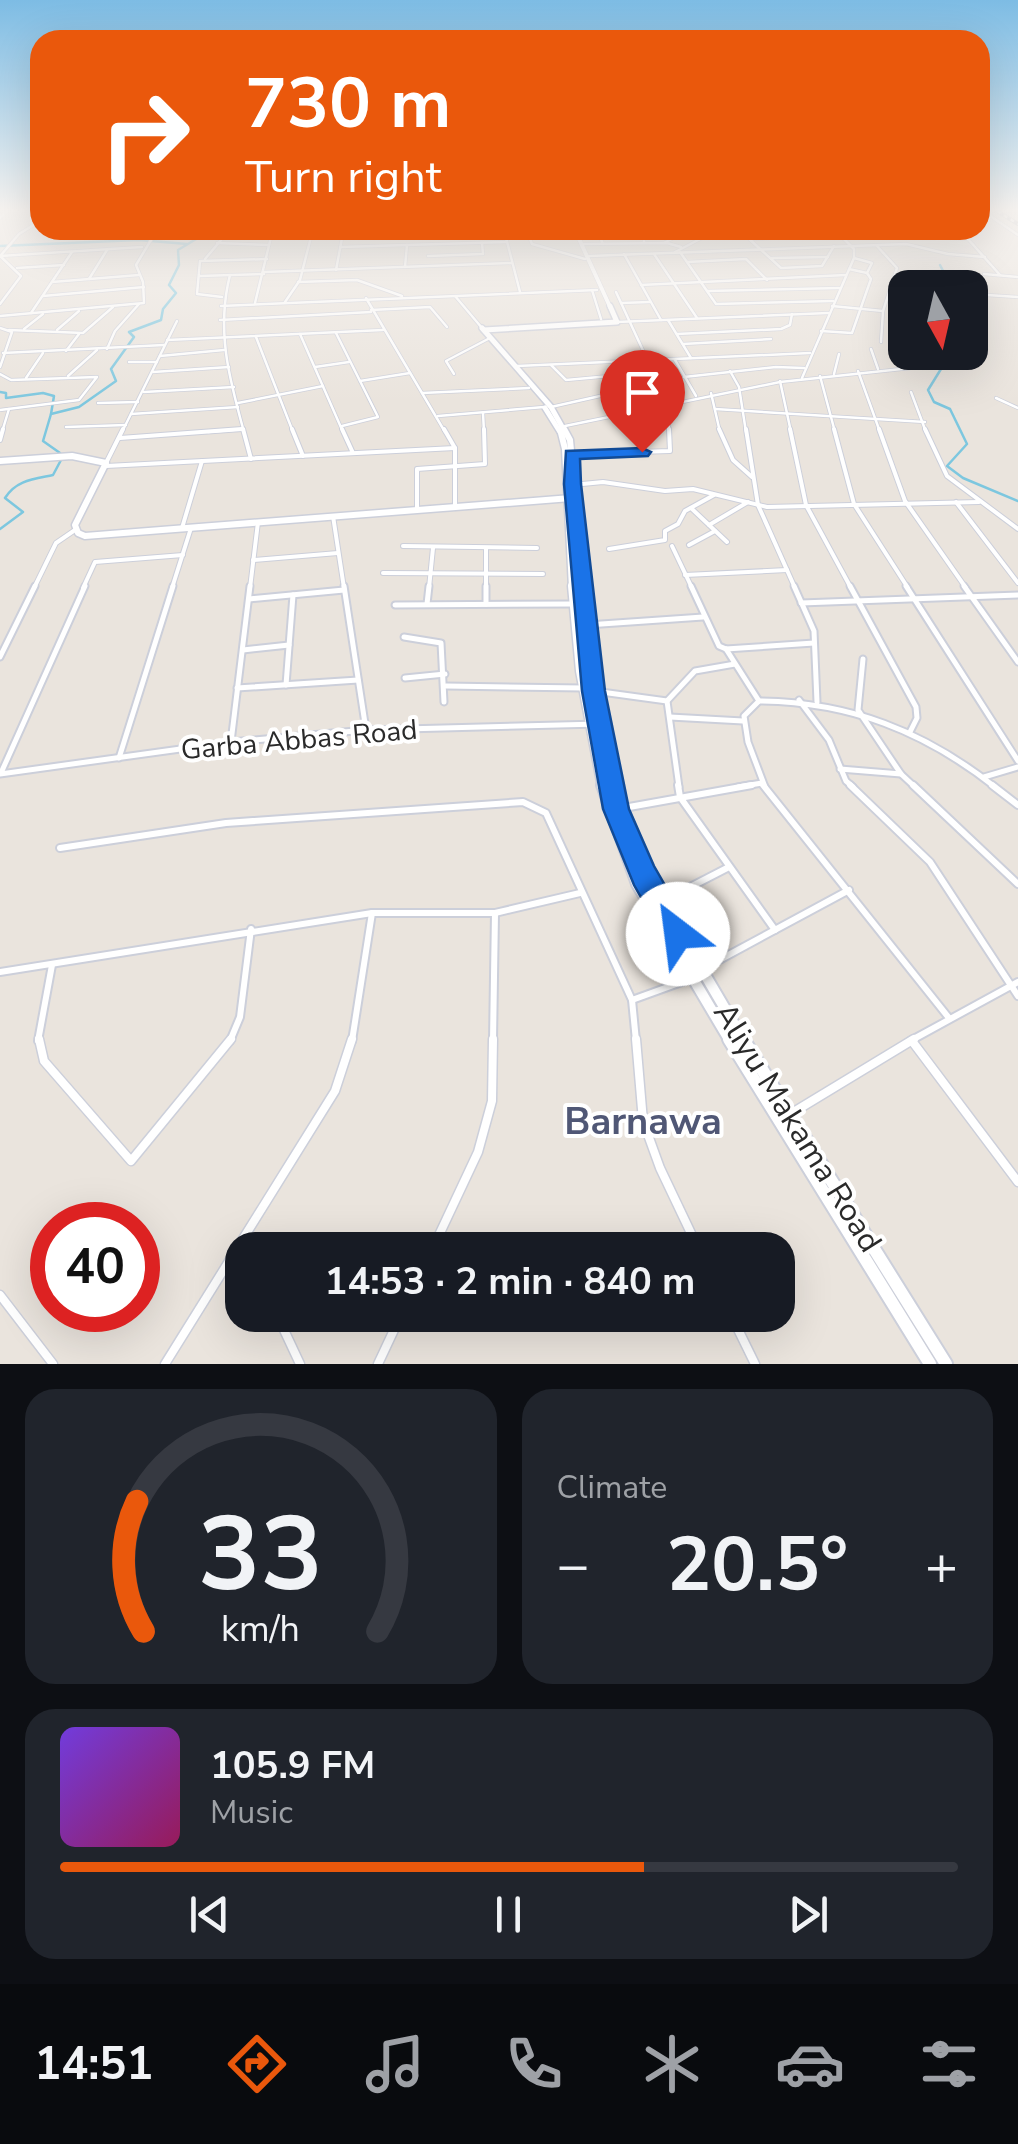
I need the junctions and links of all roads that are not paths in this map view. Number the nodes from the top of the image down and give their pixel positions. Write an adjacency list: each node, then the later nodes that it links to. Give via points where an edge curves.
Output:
1 (20, 275): 50 (street)
2 (57, 275): 24 (street)
3 (92, 275): 21 (street)
4 (139, 275): 21 (street); 29 (street)
5 (230, 275): 6 (street); 19 (street); 39 (street)
6 (236, 275)
7 (264, 275): 47 (street)
8 (301, 275): 25 (street)
9 (515, 275): 34 (street)
10 (594, 275): 22 (street)
11 (635, 275): 28 (street)
12 (668, 275): 27 (street)
13 (694, 275): 26 (street)
14 (762, 275): 23 (street)
15 (846, 275): 23 (street); 30 (street)
16 (868, 275): 55 (street)
17 (994, 275): 18 (street)
18 (1000, 275): 20 (street)
19 (200, 276): 39 (street, via 197,294)
20 (1018, 277)
21 (89, 279): 24 (street)
22 (596, 279): 32 (street); 69 (street)
23 (766, 279): 26 (street); 31 (street)
24 (52, 282): 38 (street)
25 (298, 282): 40 (street, via 357,280); 45 (street)
26 (699, 282): 27 (street); 33 (street)
27 (674, 283): 28 (street); 64 (street)
28 (641, 286): 46 (street)
29 (144, 288): 38 (street); 51 (street, via 146,300)
30 (840, 288): 31 (street); 49 (street)
31 (774, 289): 33 (street); 44 (street)
32 (595, 290): 34 (street); 63 (street); 71 (street, via 612,321)
33 (706, 291): 44 (street, via 719,304)
34 (520, 292): 36 (street)
35 (616, 292): 48 (street)
36 (454, 295): 40 (street); 80 (street)
37 (988, 295): 41 (street)
38 (43, 296): 60 (street)
39 (222, 297): 52 (street)
40 (403, 297): 42 (street)
41 (1018, 297)
42 (366, 298): 45 (street); 56 (street)
43 (888, 300): 57 (street)
44 (785, 301): 49 (street)
45 (285, 302): 47 (street)
46 (650, 302): 48 (street); 67 (street)
47 (255, 303): 52 (street)
48 (621, 303): 70 (street)
49 (832, 303): 55 (street); 59 (street)
50 (0, 304)
51 (139, 304): 53 (street); 91 (street)
52 (221, 306): 66 (street)
53 (113, 307): 54 (street); 81 (street)
54 (81, 309): 58 (street); 78 (street)
55 (859, 309): 57 (street); 75 (street, via 852,333)
56 (371, 311): 66 (street); 72 (street, via 430,307); 74 (street)
57 (883, 311): 88 (street)
58 (46, 312): 60 (street); 77 (street)
59 (828, 312): 61 (street); 75 (street)
60 (31, 313): 62 (street)
61 (792, 314): 64 (street); 83 (street, via 781,329)
62 (0, 316)
63 (601, 318)
64 (697, 318): 68 (street)
65 (177, 320): 87 (street)
66 (220, 320): 85 (street)
67 (661, 320): 68 (street); 70 (street)
68 (668, 320): 83 (street)
69 (618, 322): 70 (street); 71 (street)
70 (630, 322): 102 (street)
71 (574, 325): 80 (street)
72 (447, 327)
73 (0, 328): 76 (street)
74 (383, 330): 79 (street); 118 (street)
75 (821, 330): 97 (street)
76 (11, 331): 77 (street); 95 (street)
77 (20, 331): 78 (street)
78 (55, 332): 81 (street)
79 (336, 332): 82 (street); 105 (street)
80 (485, 332): 107 (street, Aliyu Makama Road); 119 (street, via 446,361); 132 (street, Aliyu Makama Road)
81 (79, 334): 94 (street)
82 (300, 334): 84 (street); 110 (street)
83 (677, 334): 89 (street)
84 (256, 336): 85 (street); 137 (street)
85 (221, 338): 87 (street); 93 (street)
86 (771, 339): 89 (street)
87 (166, 342): 91 (street); 99 (street)
88 (881, 342)
89 (683, 344): 100 (street)
90 (871, 348): 112 (street)
91 (107, 349): 92 (street)
92 (98, 350): 94 (street); 124 (street)
93 (224, 350): 99 (street); 109 (street)
94 (66, 351): 96 (street)
95 (4, 352): 96 (street); 108 (street)
96 (43, 353): 126 (street)
97 (810, 353): 100 (street); 111 (street)
98 (839, 354): 120 (street)
99 (160, 356): 104 (street)
100 (691, 358): 101 (street)
101 (674, 359): 102 (street); 123 (street)
102 (648, 360): 106 (street); 117 (street)
103 (129, 362): 104 (street)
104 (157, 362): 116 (street)
105 (349, 362): 110 (street); 128 (street)
106 (551, 364): 107 (street); 117 (street, via 566,380)
107 (517, 366): 144 (street, Aliyu Makama Road)
108 (0, 367)
109 (229, 367): 116 (street); 130 (street)
110 (315, 367): 129 (street)
111 (804, 368): 114 (street); 125 (street)
112 (878, 368): 113 (street); 115 (street)
113 (888, 368)
114 (730, 371): 123 (street); 131 (street)
115 (858, 371): 120 (street); 155 (street)
116 (152, 372): 133 (street)
117 (654, 372): 144 (street, via 656,384)
118 (410, 373): 128 (street); 135 (street)
119 (454, 374)
120 (834, 374): 121 (street)
121 (820, 376): 125 (street); 154 (street)
122 (0, 377): 126 (street)
123 (684, 377): 138 (street)
124 (66, 378): 126 (street); 146 (street, via 96,378 80,400)
125 (802, 378): 127 (street)
126 (24, 379)
127 (780, 381): 131 (street); 151 (street)
128 (360, 382): 159 (street, via 378,418)
129 (324, 386): 137 (street); 159 (street)
130 (234, 387): 133 (street); 143 (street)
131 (739, 387): 136 (street); 149 (street)
132 (528, 388): 135 (street); 144 (street, Aliyu Makama Road)
133 (144, 392): 140 (street)
134 (911, 392): 156 (street)
135 (422, 393): 153 (street)
136 (711, 393): 138 (street); 147 (street)
137 (279, 395): 143 (street); 167 (street)
138 (696, 396): 142 (street)
139 (996, 398): 145 (street)
140 (138, 402): 141 (street); 152 (street)
141 (98, 403)
142 (668, 403): 160 (street); 166 (street, via 670,451)
143 (238, 405): 152 (street); 161 (street)
144 (548, 407): 150 (street); 160 (street, Aliyu Makama Road); 176 (street, Aliyu Makama Road, via 562,436)
145 (1018, 408)
146 (9, 409): 148 (street); 163 (street)
147 (715, 409): 149 (street); 173 (street, via 722,447)
148 (0, 410)
149 (744, 411): 151 (street); 173 (street)
150 (482, 413): 153 (street); 172 (street, via 484,464)
151 (786, 413): 154 (street); 183 (street)
152 (132, 414): 157 (street)
153 (436, 416): 164 (street)
154 (830, 416): 155 (street); 181 (street)
155 (876, 419): 156 (street); 177 (street)
156 (925, 422): 180 (street, via 946,476)
157 (126, 425): 158 (street); 162 (street)
158 (66, 426)
159 (342, 426): 165 (street)
160 (565, 426): 166 (street, Aliyu Makama Road)
161 (244, 430): 162 (street); 168 (street)
162 (120, 438): 171 (street)
163 (0, 440)
164 (456, 448): 165 (street); 172 (street)
165 (353, 453): 167 (street)
166 (572, 454): 174 (street, Aliyu Makama Road)
167 (302, 456): 168 (street)
168 (251, 458): 170 (street)
169 (0, 461): 171 (street, via 72,456)
170 (202, 461): 171 (street); 190 (street)
171 (106, 465): 192 (street)
172 (457, 468): 184 (street); 186 (street, via 417,469)
173 (752, 477): 182 (street)
174 (572, 484): 175 (street, via 693,488); 176 (street, Aliyu Makama Road)
175 (714, 495): 178 (street); 185 (street)
176 (570, 498): 184 (street); 222 (street, Aliyu Makama Road); 225 (street, Aliyu Makama Road)
177 (905, 501): 179 (street); 181 (street); 215 (street)
178 (748, 502): 182 (street); 189 (street)
179 (955, 502): 180 (street); 211 (street)
180 (979, 502): 191 (street)
181 (854, 504): 183 (street); 216 (street)
182 (758, 505): 183 (street); 205 (street)
183 (806, 505): 218 (street)
184 (455, 507): 186 (street)
185 (691, 508): 189 (street); 201 (street, via 665,532 666,540)
186 (417, 510): 187 (street)
187 (333, 516): 188 (street); 202 (street)
188 (258, 522): 190 (street); 204 (street)
189 (709, 525): 193 (street)
190 (187, 528): 192 (street, via 86,536); 203 (street)
191 (1018, 529)
192 (75, 530): 231 (street, via 56,543)
193 (716, 531): 194 (street); 195 (street)
194 (727, 542)
195 (690, 545)
196 (403, 546): 198 (street)
197 (672, 546): 210 (street)
198 (433, 547): 199 (street); 208 (street)
199 (486, 548): 200 (street); 209 (street)
200 (537, 548)
201 (609, 550)
202 (338, 553): 204 (street); 212 (street)
203 (183, 555): 254 (street); 257 (street, via 95,562)
204 (253, 560): 217 (street)
205 (786, 570): 210 (street); 219 (street)
206 (383, 574): 208 (street)
207 (543, 574): 209 (street)
208 (430, 575): 209 (street); 220 (street)
209 (486, 575): 221 (street)
210 (684, 576): 224 (street)
211 (1018, 583)
212 (344, 590): 213 (street); 237 (street)
213 (293, 595): 217 (street); 228 (street)
214 (1018, 595): 215 (street)
215 (970, 596): 216 (street); 233 (street)
216 (914, 598): 218 (street); 255 (street)
217 (248, 599): 230 (street)
218 (857, 600): 219 (street); 252 (street, via 916,707)
219 (801, 603): 227 (street)
220 (427, 604): 221 (street); 223 (street)
221 (486, 604): 222 (street)
222 (575, 604): 241 (street, Aliyu Makama Road)
223 (394, 605)
224 (703, 617): 225 (street); 229 (street)
225 (586, 625): 241 (street, Aliyu Makama Road)
226 (404, 638): 235 (street, via 439,641)
227 (814, 643): 229 (street); 246 (street)
228 (289, 645): 230 (street); 238 (street)
229 (726, 649): 234 (street)
230 (242, 650): 240 (street)
231 (0, 658)
232 (863, 659): 247 (street)
233 (1018, 662)
234 (736, 664): 242 (street); 244 (street, via 695,671)
235 (445, 674): 236 (street); 239 (street)
236 (405, 678)
237 (358, 680): 238 (street); 251 (street)
238 (286, 685): 240 (street)
239 (446, 686): 241 (street); 245 (street)
240 (238, 688): 253 (street)
241 (589, 690): 244 (street); 250 (street, Aliyu Makama Road)
242 (759, 700): 243 (street); 249 (street)
243 (798, 700): 246 (street); 256 (street)
244 (666, 701): 248 (street)
245 (444, 702)
246 (817, 702): 247 (street)
247 (858, 710): 252 (street); 258 (street)
248 (670, 717): 249 (street); 261 (street)
249 (743, 721): 260 (street)
250 (595, 724): 251 (street, Garba Abbas Road); 263 (street, Aliyu Makama Road); 276 (street, Aliyu Makama Road, via 606,810 618,844)
251 (366, 730): 253 (street, Garba Abbas Road)
252 (910, 732): 259 (street)
253 (231, 742): 254 (street, Garba Abbas Road)
254 (119, 758): 257 (street, Garba Abbas Road)
255 (1018, 764): 259 (street)
256 (840, 768): 258 (street); 277 (street, via 858,795 930,862)
257 (0, 774)
258 (901, 774): 266 (street)
259 (984, 778): 262 (street)
260 (762, 782): 261 (street); 267 (street)
261 (680, 797): 263 (street); 265 (street)
262 (1018, 805)
263 (616, 809): 269 (street, Aliyu Makama Road)
264 (60, 848): 268 (street, via 226,822 523,802 546,813)
265 (729, 866): 269 (street); 273 (street)
266 (1018, 884)
267 (849, 890): 273 (street); 280 (street)
268 (580, 893): 271 (street); 279 (street)
269 (660, 902): 276 (street, Aliyu Makama Road)
270 (372, 912): 271 (street); 272 (street); 284 (street, via 345,1066)
271 (495, 913): 285 (street, via 492,1101 478,1152)
272 (251, 929): 274 (street); 274 (street, via 240,1018 228,1045 131,1161 44,1060 38,1043)
273 (775, 930): 276 (street)
274 (52, 966): 275 (street)
275 (0, 972)
276 (695, 972): 279 (street); 282 (street, Aliyu Makama Road); 288 (street, Aliyu Makama Road)
277 (1014, 984): 278 (street); 280 (street)
278 (1018, 996)
279 (632, 1000): 286 (street, via 643,1121)
280 (949, 1018): 281 (street)
281 (912, 1041): 282 (street); 283 (street)
282 (790, 1114): 288 (street, Aliyu Makama Road)
283 (1018, 1182)
284 (252, 1232)
285 (440, 1232)
286 (690, 1232)
287 (225, 1273): 294 (street)
288 (890, 1288): 298 (street, Aliyu Makama Road); 299 (street, Aliyu Makama Road)
289 (0, 1295): 293 (street)
290 (285, 1332): 295 (street)
291 (393, 1332): 296 (street)
292 (739, 1332): 297 (street)
293 (53, 1364)
294 (164, 1364)
295 (300, 1364)
296 (378, 1364)
297 (755, 1364)
298 (930, 1364)
299 (946, 1364)

